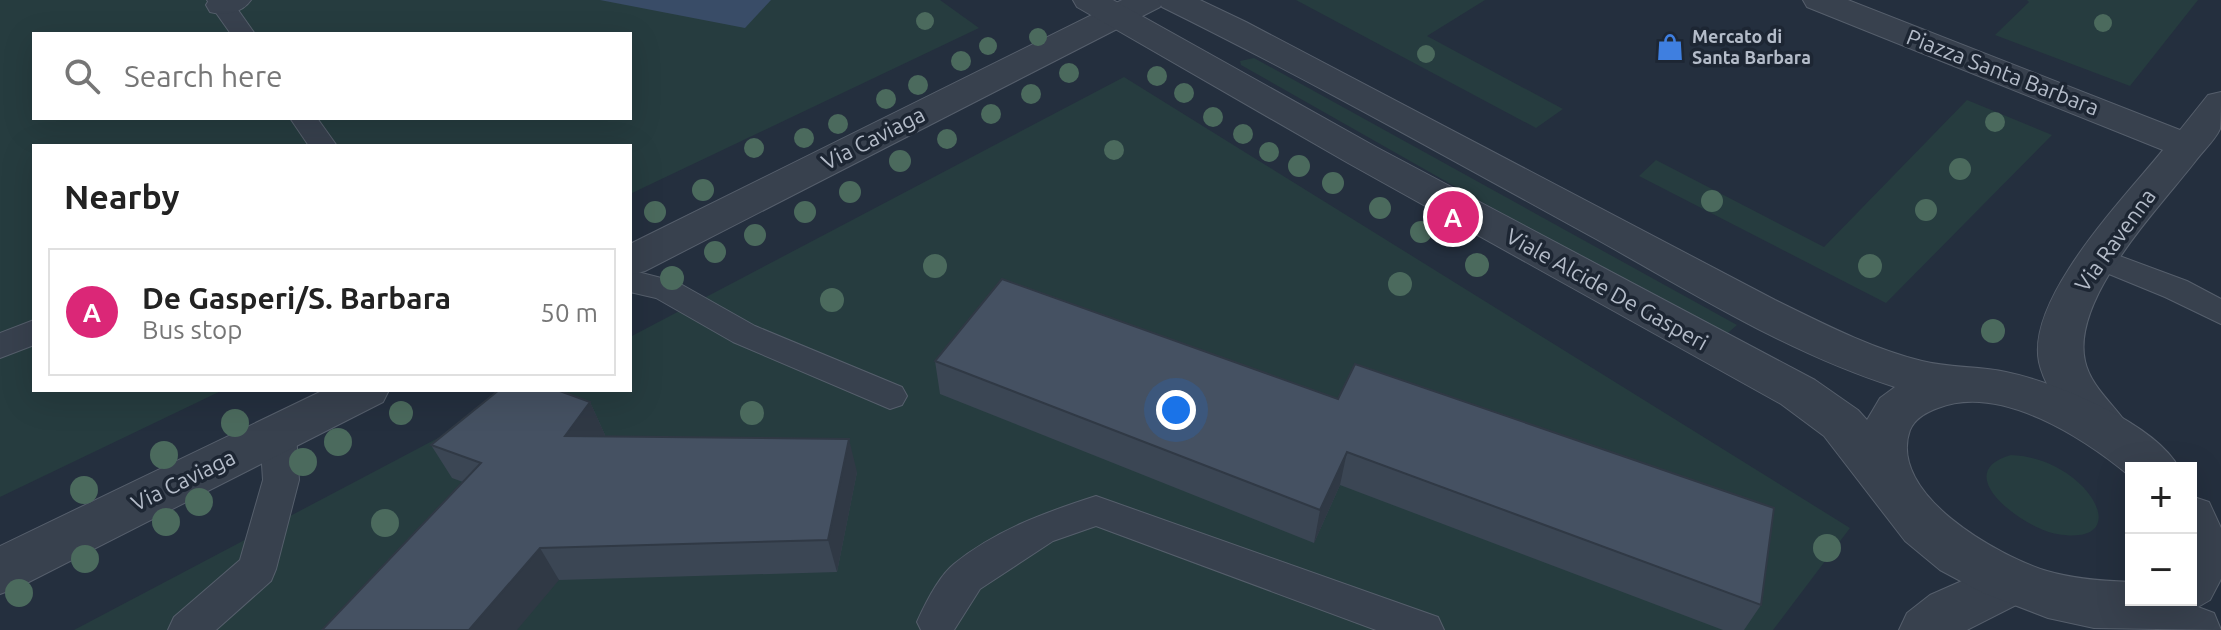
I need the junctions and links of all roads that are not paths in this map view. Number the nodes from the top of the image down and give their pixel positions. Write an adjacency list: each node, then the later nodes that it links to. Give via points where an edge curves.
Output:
1 (1174, 0): 16 (street, via 1790,326 1891,371)
2 (1819, 0): 9 (street, Piazza Santa Barbara)
3 (225, 2): 5 (lane)
4 (1118, 6): 11 (street, Via Caviaga); 22 (street, Viale Alcide De Gasperi, via 1798,392 1841,423)
5 (242, 32)
6 (2221, 103): 9 (street, Via Ravenna)
7 (304, 120): 8 (lane)
8 (322, 144)
9 (2186, 146): 10 (street, Via Ravenna)
10 (2098, 258): 13 (lane); 19 (street, Via Ravenna, via 2072,299 2062,362 2079,398)
11 (632, 260)
12 (632, 282): 18 (lane, via 666,290 744,334)
13 (2221, 313)
14 (32, 333): 15 (lane)
15 (0, 346)
16 (1964, 387): 19 (street, via 2036,398); 22 (street, via 1923,394 1891,419 1884,455)
17 (362, 392): 20 (street, Via Caviaga)
18 (890, 396)
19 (2108, 432): 21 (street)
20 (278, 433): 27 (street, Via Caviaga); 31 (lane, via 281,480 257,569)
21 (2146, 462)
22 (1895, 487): 28 (street, via 1933,536)
23 (2197, 510): 24 (street)
24 (2221, 532)
25 (2197, 540): 26 (street)
26 (2197, 567)
27 (0, 571)
28 (2005, 585): 29 (street, via 2041,601 2113,615); 33 (street, via 1949,612)
29 (2157, 606): 34 (street, via 2158,616)
30 (937, 622): 32 (lane, via 966,577 1040,530 1096,511)
31 (188, 630)
32 (1424, 630)
33 (1927, 630)
34 (2194, 630)

